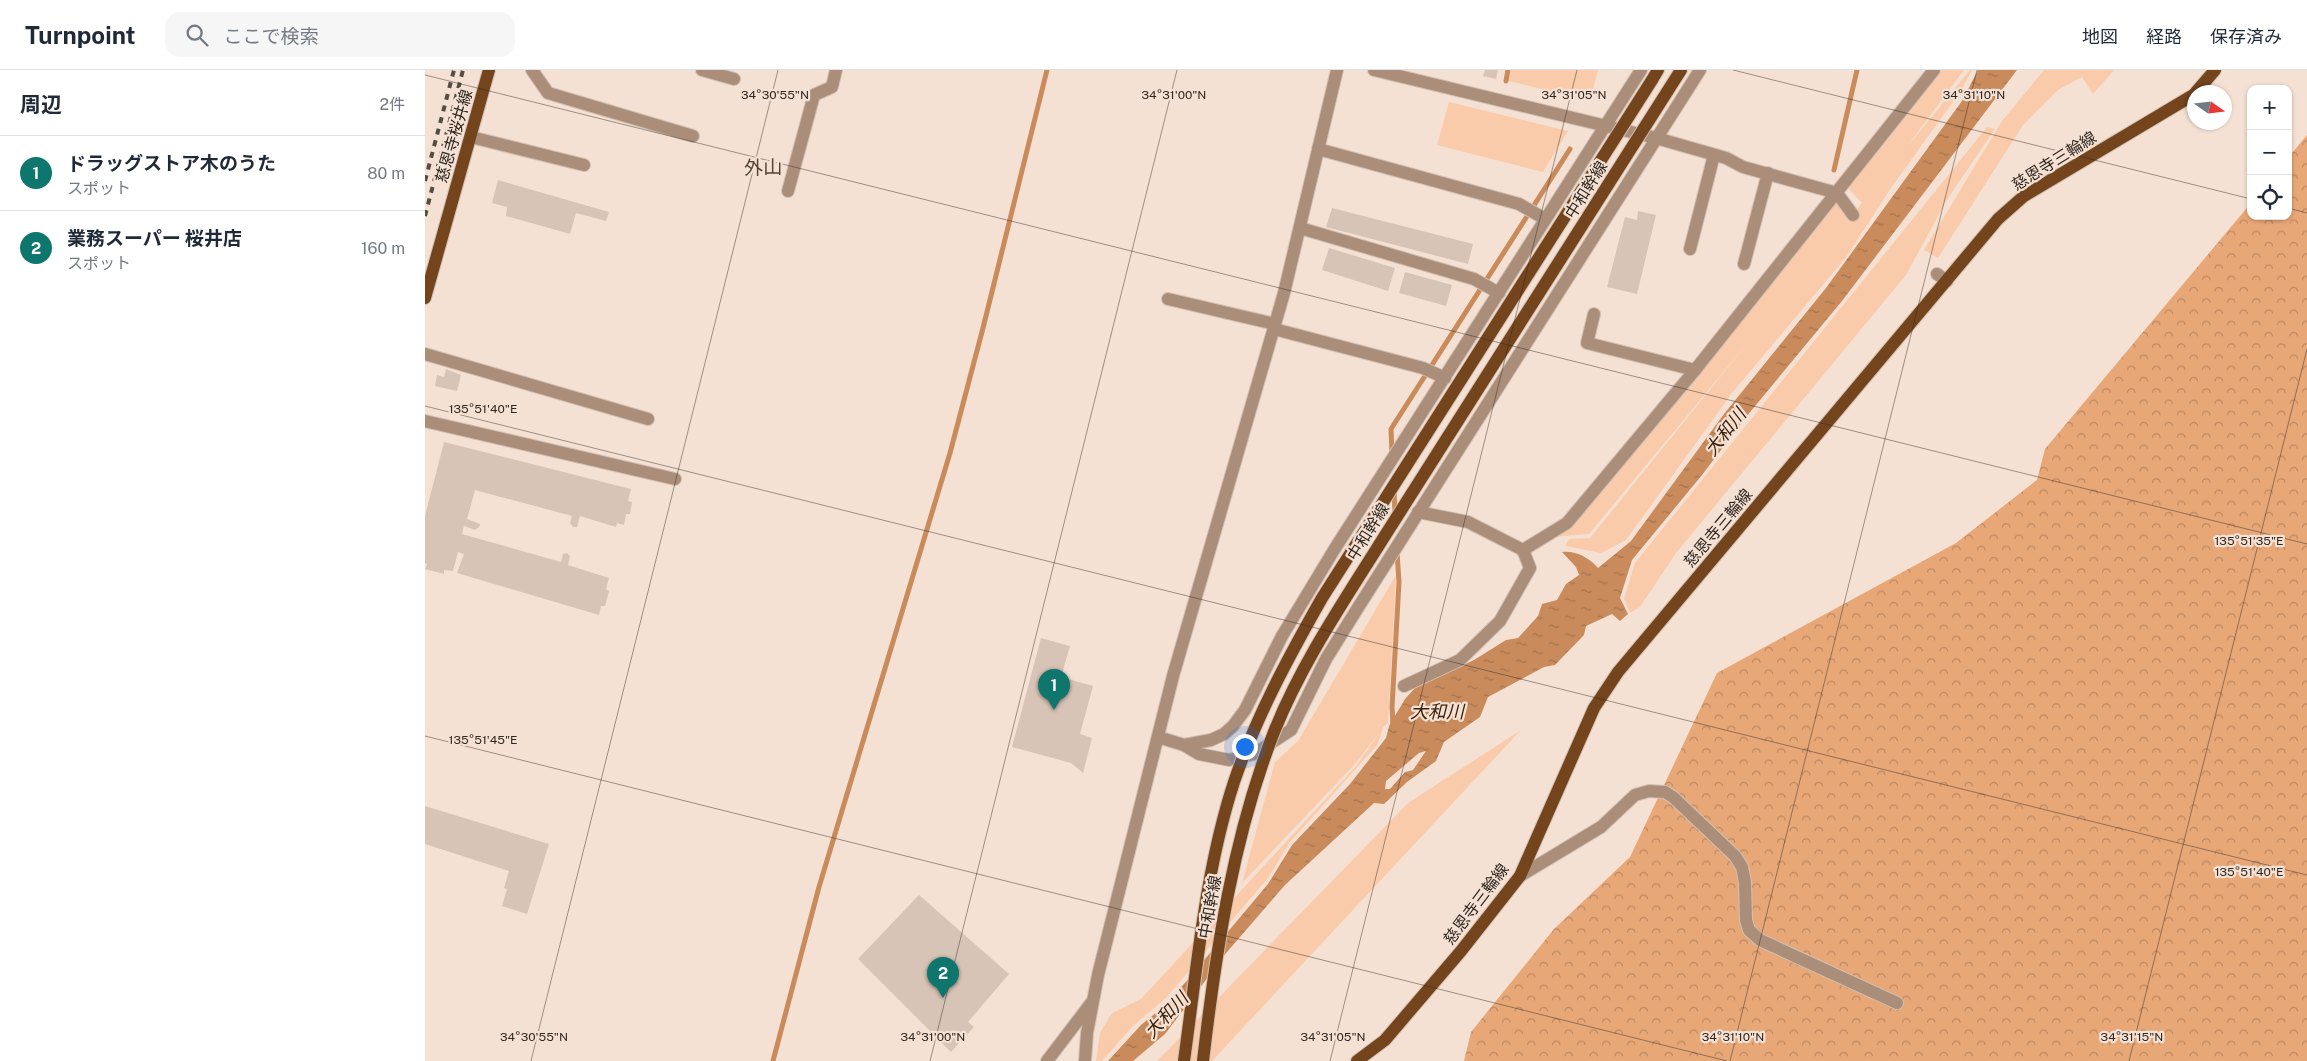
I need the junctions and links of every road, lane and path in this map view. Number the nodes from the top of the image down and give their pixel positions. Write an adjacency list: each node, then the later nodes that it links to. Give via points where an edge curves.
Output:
1 (489, 70): 18 (main road, 慈恩寺桜井線)
2 (532, 70): 17 (street, via 548,93)
3 (702, 70): 13 (street)
4 (836, 70): 24 (street, via 832,86 814,95)
5 (1337, 70): 20 (street)
6 (1374, 70): 16 (street)
7 (1641, 70): 16 (street)
8 (1681, 70): 53 (main road, 中和幹線, bridge, via 1376,550 1300,676 1275,731 1241,832)
9 (1700, 70): 19 (street)
10 (1934, 70): 25 (street)
11 (2215, 70): 14 (main road, 慈恩寺三輪線)
12 (1655, 75): 52 (main road, 中和幹線, bridge, via 1322,598 1282,667 1234,783 1222,828 1209,890)
13 (734, 79)
14 (2202, 85)
15 (2187, 98): 47 (main road, 慈恩寺三輪線, via 2024,196 1942,277 1618,672 1594,708)
16 (1606, 126): 19 (street); 27 (street)
17 (693, 136)
18 (471, 137): 22 (street); 32 (main road, 慈恩寺桜井線)
19 (1656, 138): 21 (street); 42 (street)
20 (1318, 149): 27 (street, via 1519,204); 28 (street)
21 (1713, 155): 23 (street); 29 (street)
22 (584, 165)
23 (1768, 173): 25 (street); 30 (street)
24 (788, 192)
25 (1837, 193): 26 (street); 37 (street)
26 (1853, 215)
27 (1545, 219): 31 (street)
28 (1300, 228): 31 (street, via 1474,279); 35 (street)
29 (1690, 249)
30 (1744, 264)
31 (1499, 294): 38 (street)
32 (425, 298)
33 (1168, 299): 35 (street)
34 (1594, 314): 37 (street, via 1587,343)
35 (1275, 327): 38 (street, via 1423,368); 45 (street, via 1173,676)
36 (425, 354): 39 (street)
37 (1695, 370): 43 (street, via 1567,523)
38 (1445, 378): 46 (street, via 1334,550 1282,636 1241,715 1224,734)
39 (648, 419)
40 (425, 420): 41 (street)
41 (675, 479)
42 (1418, 512): 43 (street, via 1468,522); 46 (street, via 1326,659 1291,730 1254,754 1229,760 1199,754)
43 (1523, 550): 44 (street, via 1530,568 1500,621 1460,660)
44 (1404, 686)
45 (1158, 738): 46 (street); 48 (street)
46 (1184, 745)
47 (1520, 876): 49 (street, via 1601,827 1635,795 1649,791 1665,792 1735,856 1742,867 1746,920 1754,935 1772,947); 54 (main road, 慈恩寺三輪線, via 1385,1040)
48 (1093, 1000): 50 (street); 51 (street)
49 (1897, 1003)
50 (1047, 1061)
51 (1085, 1061)
52 (1184, 1061)
53 (1203, 1061)
54 (1357, 1061)

